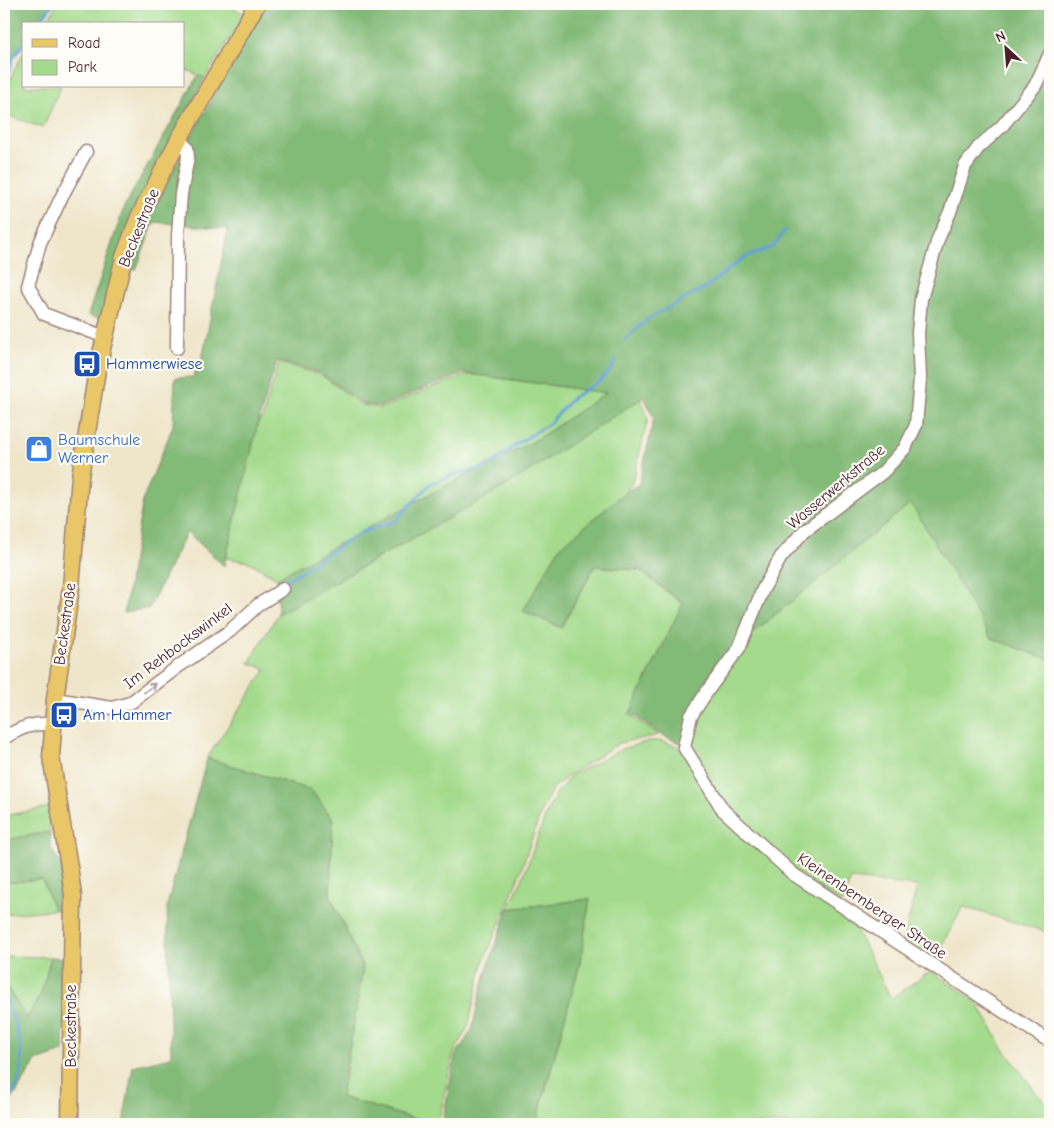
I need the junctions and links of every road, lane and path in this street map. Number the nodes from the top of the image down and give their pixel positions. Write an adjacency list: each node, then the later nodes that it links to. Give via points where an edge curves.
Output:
1 (257, 4): 3 (main road, Beckestraße)
2 (1050, 54): 11 (street, Wasserwerkstraße, via 1035,86 1002,126 978,148 966,166 938,239 922,299 916,425 905,448 883,472 804,532 781,557 763,589 739,648 692,716)
3 (179, 139): 5 (main road, Beckestraße, via 139,217 124,257); 6 (street, Beckestraße, via 187,148 188,156 178,234)
4 (86, 152): 5 (street, via 40,243 28,286 44,314)
5 (105, 337): 8 (main road, Beckestraße, via 80,477 71,588)
6 (178, 348)
7 (283, 589): 8 (street, Im Rehbockswinkel, one-way to 7, via 112,708 130,702)
8 (55, 700): 9 (main road, Beckestraße)
9 (53, 724): 10 (street, via 39,723); 13 (main road, Beckestraße, via 51,757 73,896)
10 (4, 738)
11 (684, 747): 12 (street, Kleinenbernberger Straße, via 723,810 793,874)
12 (1050, 1040)
13 (70, 1124)

